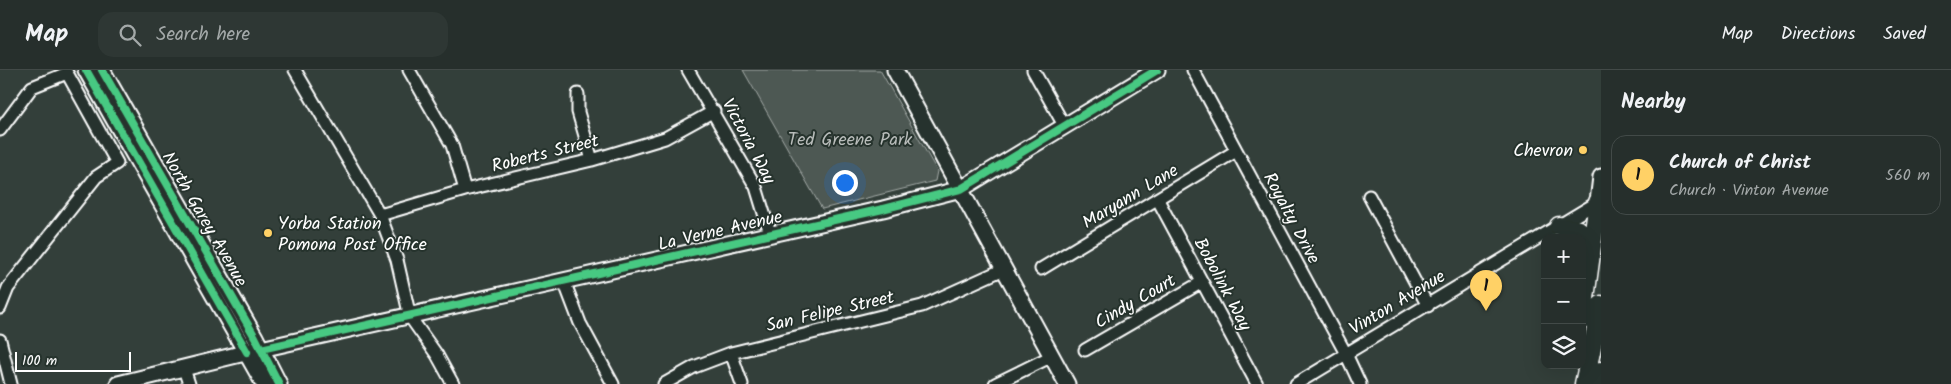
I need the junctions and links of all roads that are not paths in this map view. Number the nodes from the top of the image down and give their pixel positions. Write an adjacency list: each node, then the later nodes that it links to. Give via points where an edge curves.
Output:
1 (86, 70): 16 (main road, North Garey Avenue)
2 (102, 70): 17 (main road, North Garey Avenue)
3 (295, 70): 24 (street)
4 (409, 70): 20 (street, via 452,145)
5 (688, 70): 11 (street, Victoria Way)
6 (895, 70): 19 (main road)
7 (1033, 70): 12 (street)
8 (1157, 70): 12 (main road, La Verne Avenue)
9 (1193, 70): 14 (street, Royalty Drive)
10 (578, 94): 15 (street, via 578,112)
11 (714, 111): 15 (street, Roberts Street, via 666,138); 26 (street, Victoria Way, via 756,187)
12 (1065, 127): 19 (main road, La Verne Avenue)
13 (0, 130): 35 (street, via 32,86 67,73 117,164 96,178 8,288)
14 (1236, 151): 22 (street, Maryann Lane); 41 (street, Royalty Drive)
15 (592, 160): 20 (street, Roberts Street)
16 (139, 163): 17 (main road); 39 (main road, North Garey Avenue)
17 (160, 171): 39 (main road, North Garey Avenue)
18 (1601, 177): 23 (main road)
19 (961, 189): 26 (main road, La Verne Avenue); 28 (main road)
20 (465, 190): 24 (street, Roberts Street)
21 (1369, 196): 34 (street)
22 (1158, 200): 29 (street, Maryann Lane); 31 (street, Bobolink Way)
23 (1598, 202): 25 (street, Vinton Avenue); 27 (highway)
24 (380, 215): 36 (street, via 397,260)
25 (1559, 226): 27 (highway, via 1579,230); 34 (street, Vinton Avenue)
26 (770, 233): 30 (main road, La Verne Avenue)
27 (1592, 245): 32 (highway)
28 (1004, 269): 40 (street, San Felipe Street, via 922,306); 42 (main road)
29 (1041, 269)
30 (564, 281): 36 (main road, La Verne Avenue); 52 (street, via 580,323)
31 (1202, 282): 38 (street, Cindy Court); 57 (street, Bobolink Way)
32 (1586, 290)
33 (1601, 305): 61 (highway)
34 (1428, 306): 41 (street, Vinton Avenue)
35 (0, 308)
36 (410, 317): 39 (main road, La Verne Avenue); 51 (street, via 438,355)
37 (0, 340): 46 (street)
38 (1085, 350)
39 (254, 351): 43 (main road, La Verne Avenue); 49 (main road, North Garey Avenue); 50 (main road, North Garey Avenue)
40 (731, 353): 53 (street, San Felipe Street); 54 (street)
41 (1346, 354): 58 (street, Vinton Avenue); 59 (street, Royalty Drive)
42 (1052, 356): 55 (street); 56 (main road)
43 (184, 369): 47 (main road, La Verne Avenue); 48 (street)
44 (1575, 369): 60 (highway)
45 (1601, 371): 62 (highway)
46 (11, 384)
47 (118, 384)
48 (189, 384)
49 (264, 384)
50 (279, 384)
51 (452, 384)
52 (613, 384)
53 (664, 384)
54 (742, 384)
55 (995, 384)
56 (1067, 384)
57 (1257, 384)
58 (1296, 384)
59 (1360, 384)
60 (1572, 384)
61 (1584, 384)
62 (1598, 384)

